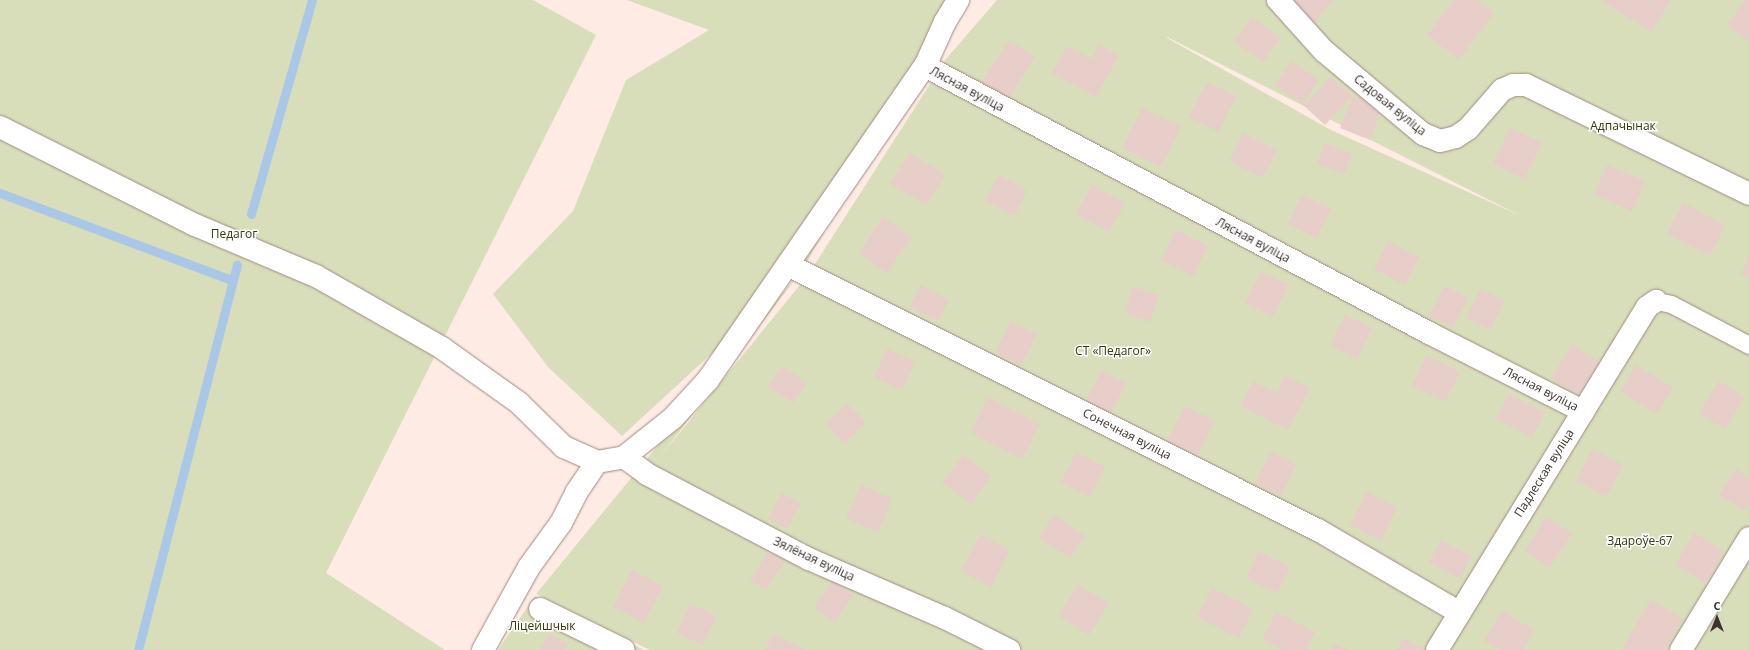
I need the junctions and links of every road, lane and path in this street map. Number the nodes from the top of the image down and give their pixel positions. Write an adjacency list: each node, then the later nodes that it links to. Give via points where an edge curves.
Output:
1 (958, 0): 3 (street)
2 (1278, 0): 5 (street, Садовая вуліца, via 1324,51 1423,134 1440,141 1456,137 1468,129 1502,90 1513,85 1526,85)
3 (925, 66): 6 (street); 9 (street, Лясная вуліца, via 1428,333)
4 (0, 127): 11 (street, via 195,225 323,279 442,348 519,403 564,447)
5 (1749, 194)
6 (788, 265): 10 (street, via 708,380 673,418); 14 (street, Сонечная вуліца, via 1318,530)
7 (1656, 301): 8 (lane, via 1671,304); 9 (street, Падлеская вуліца, via 1647,307)
8 (1749, 345)
9 (1583, 410): 14 (street, Падлеская вуліца)
10 (624, 457): 11 (street); 17 (street, Зялёная вуліца, via 647,474 808,559 945,618)
11 (597, 462): 15 (street, via 576,493 561,523 529,567)
12 (1749, 538): 19 (street)
13 (540, 609): 16 (street)
14 (1460, 613): 18 (street, Падлеская вуліца)
15 (483, 650)
16 (624, 650)
17 (1009, 650)
18 (1437, 650)
19 (1681, 650)

